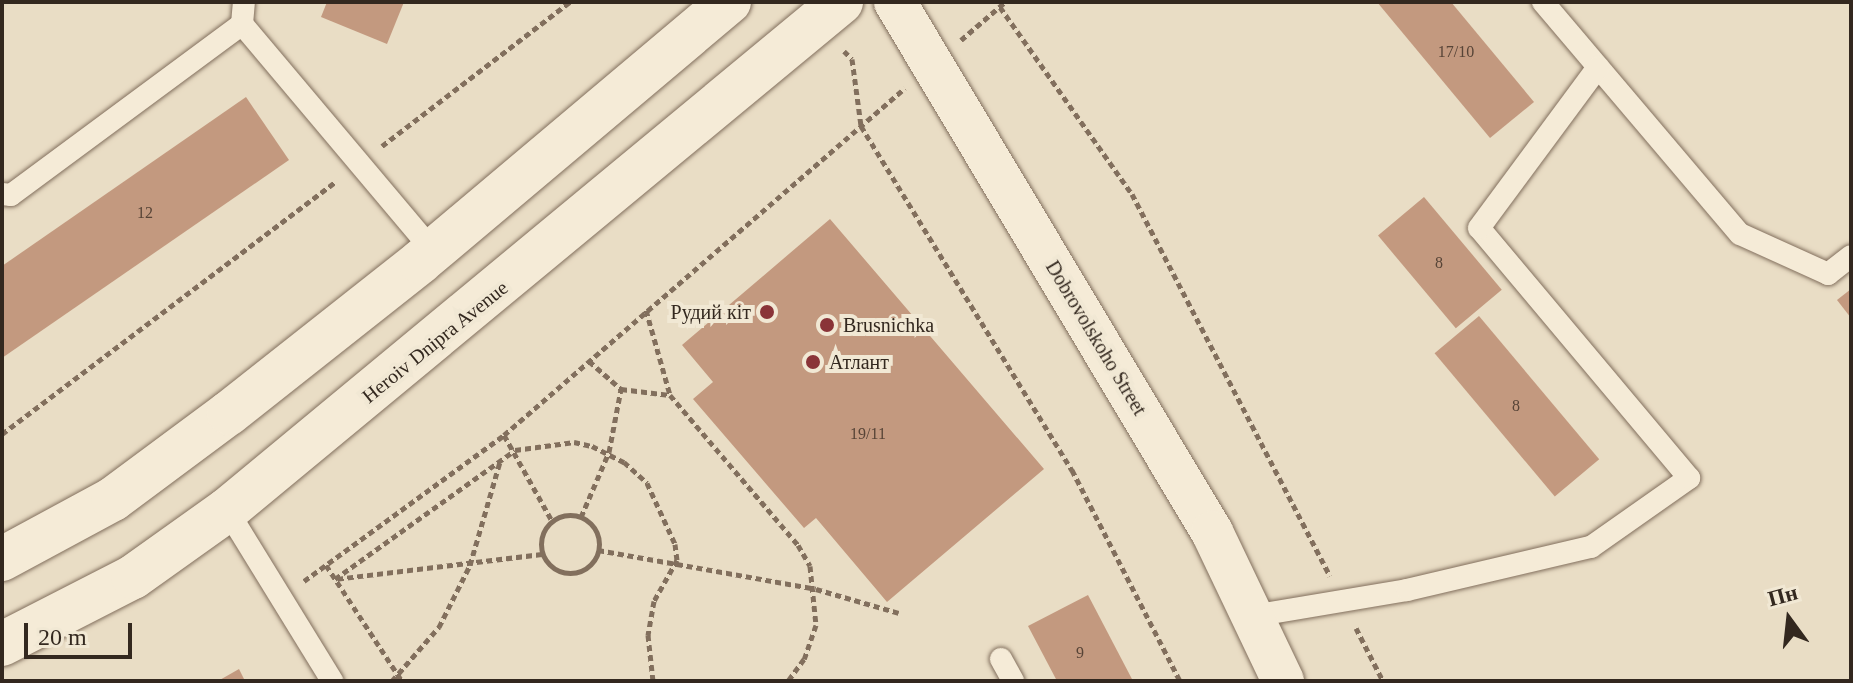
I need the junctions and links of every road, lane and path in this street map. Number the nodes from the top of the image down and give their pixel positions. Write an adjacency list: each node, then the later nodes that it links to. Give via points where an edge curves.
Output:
1 (570, 2): 11 (path)
2 (729, 2): 13 (street)
3 (841, 2): 24 (street, Heroiv Dnipra Avenue)
4 (895, 2): 8 (street, Dobrovolskoho Street)
5 (1543, 2): 9 (lane)
6 (1003, 4): 8 (path); 36 (path, via 1132,194)
7 (243, 13): 11 (lane); 12 (lane, via 11,195)
8 (933, 64): 10 (path); 38 (street, Dobrovolskoho Street, via 1212,532)
9 (1598, 67): 14 (lane, via 1740,234 1828,274); 36 (lane, via 1479,228 1689,478 1591,547)
10 (861, 126): 15 (path); 46 (path, via 1072,470)
11 (359, 163): 13 (lane); 19 (path)
12 (2, 194)
13 (433, 251): 29 (street, via 113,499)
14 (1851, 256)
15 (646, 310): 16 (path); 18 (path)
16 (589, 361): 17 (path); 20 (path)
17 (621, 389): 18 (path); 22 (path)
18 (670, 395): 34 (path, via 798,545)
19 (2, 434)
20 (504, 435): 21 (path); 31 (path)
21 (515, 450): 22 (path, via 574,442); 23 (path); 26 (path)
22 (609, 452): 25 (path); 30 (path, via 656,496)
23 (500, 461): 32 (path); 33 (path)
24 (227, 510): 35 (lane); 39 (street, Heroiv Dnipra Avenue, via 133,577)
25 (581, 517): 26 (path); 27 (path, via 596,530)
26 (552, 521): 28 (path, via 544,530)
27 (598, 550): 28 (path, via 593,561 572,573 549,565); 30 (path)
28 (542, 554): 32 (path)
29 (2, 559)
30 (677, 560): 34 (path); 43 (path, via 654,601 648,635)
31 (326, 565): 33 (path); 35 (path)
32 (470, 565): 33 (path); 41 (path, via 439,627)
33 (335, 579): 41 (path)
34 (816, 589): 37 (path); 44 (path, via 816,625 804,659)
35 (283, 596): 42 (lane)
36 (1343, 601): 38 (lane); 48 (path)
37 (899, 613)
38 (1252, 616): 47 (street, Dobrovolskoho Street)
39 (2, 644)
40 (1001, 659): 45 (lane)
41 (397, 679)
42 (332, 681)
43 (653, 681)
44 (788, 681)
45 (1013, 681)
46 (1180, 681)
47 (1283, 681)
48 (1383, 681)

